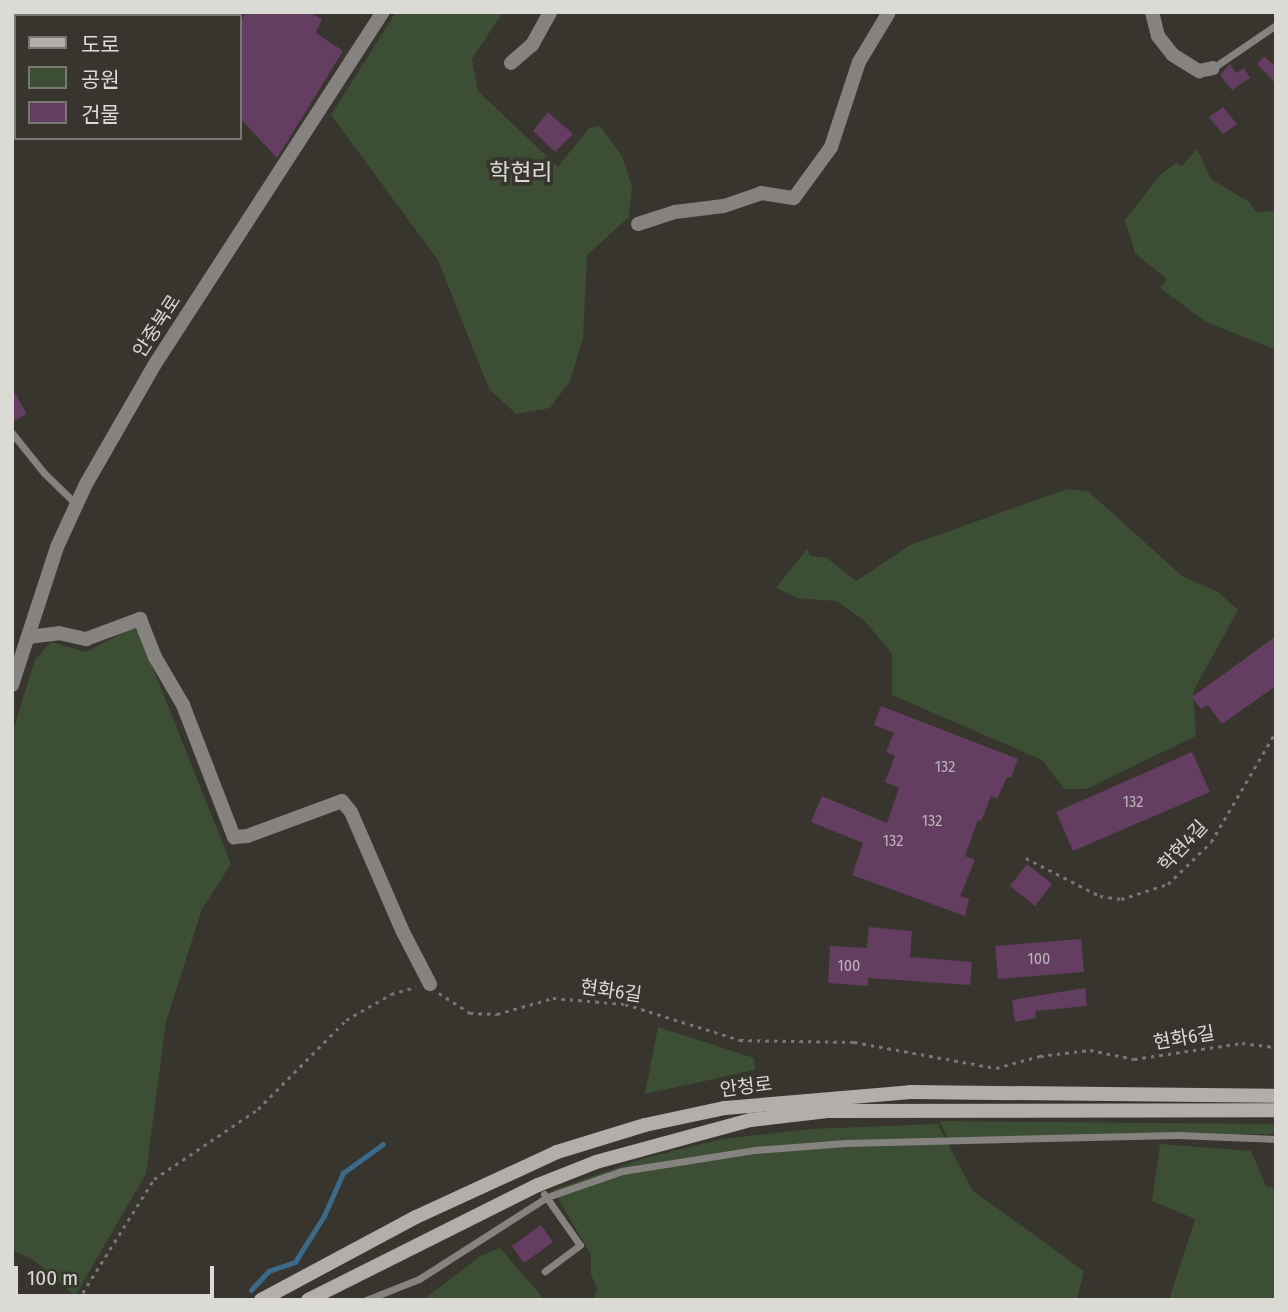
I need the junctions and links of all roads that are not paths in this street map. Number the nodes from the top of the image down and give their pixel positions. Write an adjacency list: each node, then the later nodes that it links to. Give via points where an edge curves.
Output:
1 (383, 12): 10 (street, 안중북로, via 155,364)
2 (550, 12): 6 (street, via 532,45)
3 (889, 12): 8 (street, via 859,62 831,147 794,198 761,193 724,206 676,212)
4 (1152, 12): 7 (street, via 1158,36 1172,54 1199,71)
5 (1276, 25): 7 (lane)
6 (511, 63)
7 (1213, 68)
8 (638, 224)
9 (12, 433): 10 (lane)
10 (77, 504): 11 (street, 안중북로, via 57,547)
11 (28, 637): 12 (street, 안중북로); 13 (street, via 59,633 86,639 140,619 155,657 183,705 234,837 341,801 351,812)
12 (12, 685)
13 (430, 984)
14 (1276, 1096): 19 (street, 안청로, via 910,1091 711,1111 645,1125 557,1153 416,1217)
15 (1276, 1110): 17 (street, 안청로, via 829,1111 751,1120 669,1140)
16 (1276, 1139): 17 (lane, via 1177,1135 807,1146 622,1171)
17 (542, 1191): 18 (lane, via 580,1245); 20 (street, 안청로); 21 (lane, via 419,1279)
18 (545, 1271)
19 (261, 1300)
20 (308, 1300)
21 (366, 1300)

